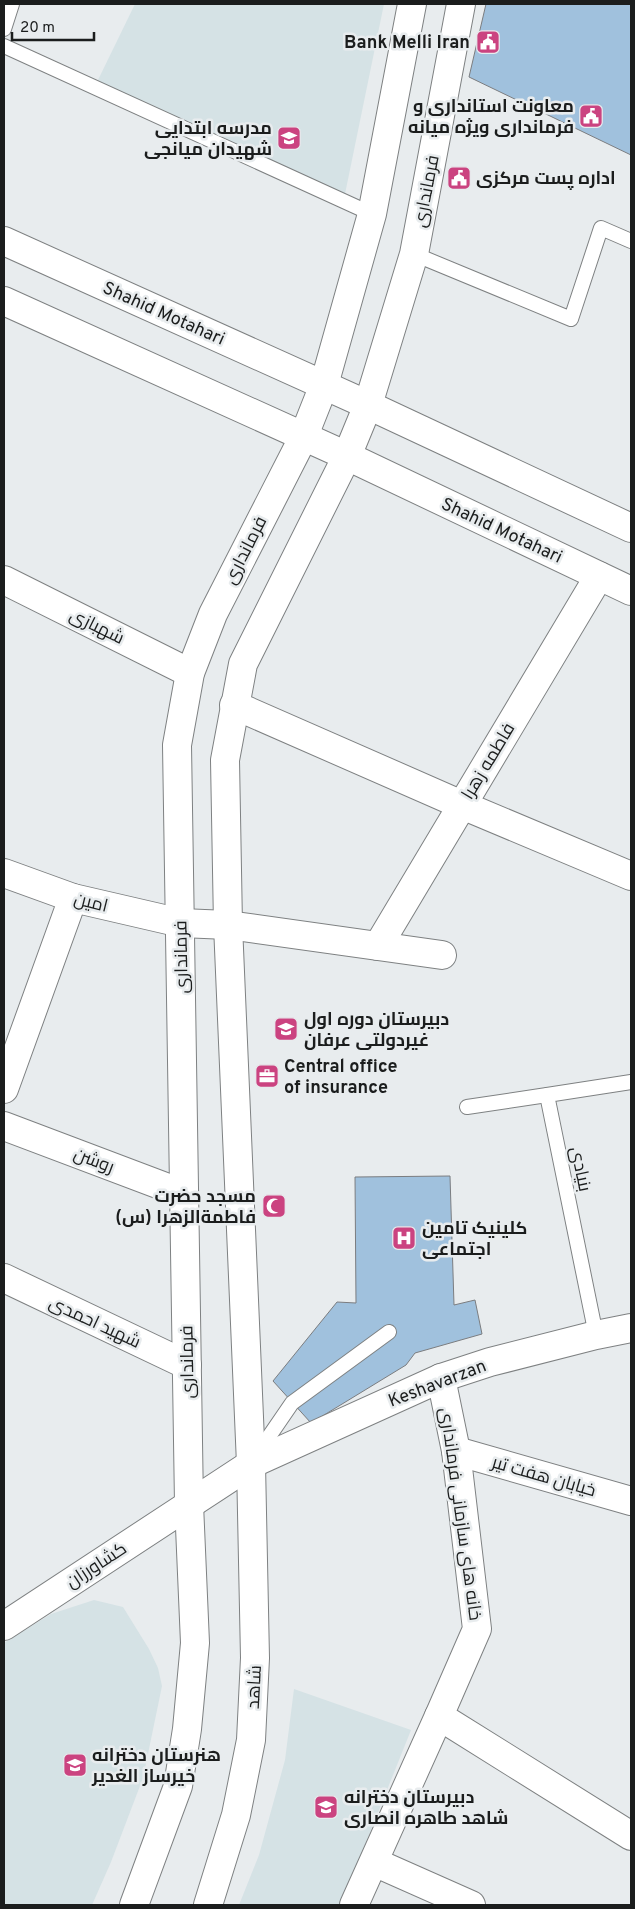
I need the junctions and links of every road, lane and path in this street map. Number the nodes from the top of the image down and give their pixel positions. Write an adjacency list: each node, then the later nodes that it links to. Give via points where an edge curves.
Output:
1 (12, 4): 4 (lane)
2 (412, 4): 6 (main road)
3 (461, 4): 9 (main road, فرمانداری)
4 (4, 30)
5 (4, 46): 6 (lane)
6 (372, 214): 11 (main road)
7 (4, 241): 11 (main road, Shahid Motahari)
8 (631, 241): 9 (lane, via 601,228 571,319)
9 (414, 254): 12 (main road, فرمانداری)
10 (4, 301): 13 (main road)
11 (324, 385): 12 (main road, Shahid Motahari); 13 (main road, فرمانداری)
12 (368, 405): 14 (main road, فرمانداری); 15 (main road)
13 (303, 438): 14 (main road, Shahid Motahari); 19 (main road, فرمانداری, via 213,614)
14 (346, 456): 16 (main road, Shahid Motahari); 20 (main road, via 243,664)
15 (631, 528)
16 (599, 576): 18 (main road, Shahid Motahari); 21 (main road, فاطمه زهرا)
17 (4, 580): 19 (main road, شهبازی)
18 (631, 591)
19 (190, 673): 25 (main road, فرمانداری, via 177,745)
20 (234, 705): 21 (main road); 26 (main road, via 225,760)
21 (462, 805): 23 (main road); 27 (main road, فاطمه زهرا)
22 (4, 873): 24 (main road, امین)
23 (631, 876)
24 (73, 898): 25 (main road, امین); 30 (main road)
25 (180, 923): 26 (main road, امین); 34 (main road, فرمانداری)
26 (228, 925): 27 (main road); 42 (main road)
27 (378, 946): 28 (main road)
28 (442, 955)
29 (631, 1082): 31 (lane)
30 (4, 1088)
31 (547, 1095): 32 (lane); 38 (lane, بنیادی)
32 (467, 1107)
33 (4, 1126): 34 (main road, روشن)
34 (184, 1194): 39 (main road, فرمانداری)
35 (4, 1278): 39 (main road, شهید احمدی)
36 (631, 1328): 38 (main road, Keshavarzan)
37 (389, 1332): 42 (lane, via 292,1403)
38 (596, 1334): 40 (main road, Keshavarzan)
39 (187, 1365): 44 (main road, فرمانداری)
40 (441, 1378): 41 (main road, خانه های سازمانی فرمانداری); 42 (main road, Keshavarzan)
41 (456, 1451): 43 (main road, خیابان هفت تیر); 46 (main road, خانه های سازمانی فرمانداری, via 478,1630)
42 (251, 1464): 44 (main road, Keshavarzan); 50 (main road, شاهد, via 256,1658 251,1740 236,1815)
43 (631, 1501)
44 (189, 1504): 45 (main road, کشاورزان); 49 (main road, via 194,1643 188,1729 178,1786)
45 (4, 1626)
46 (439, 1716): 47 (main road); 48 (main road, خانه های سازمانی فرمانداری)
47 (631, 1836)
48 (374, 1862): 51 (main road, خانه های سازمانی فرمانداری); 52 (main road)
49 (134, 1905)
50 (208, 1905)
51 (354, 1905)
52 (471, 1905)

